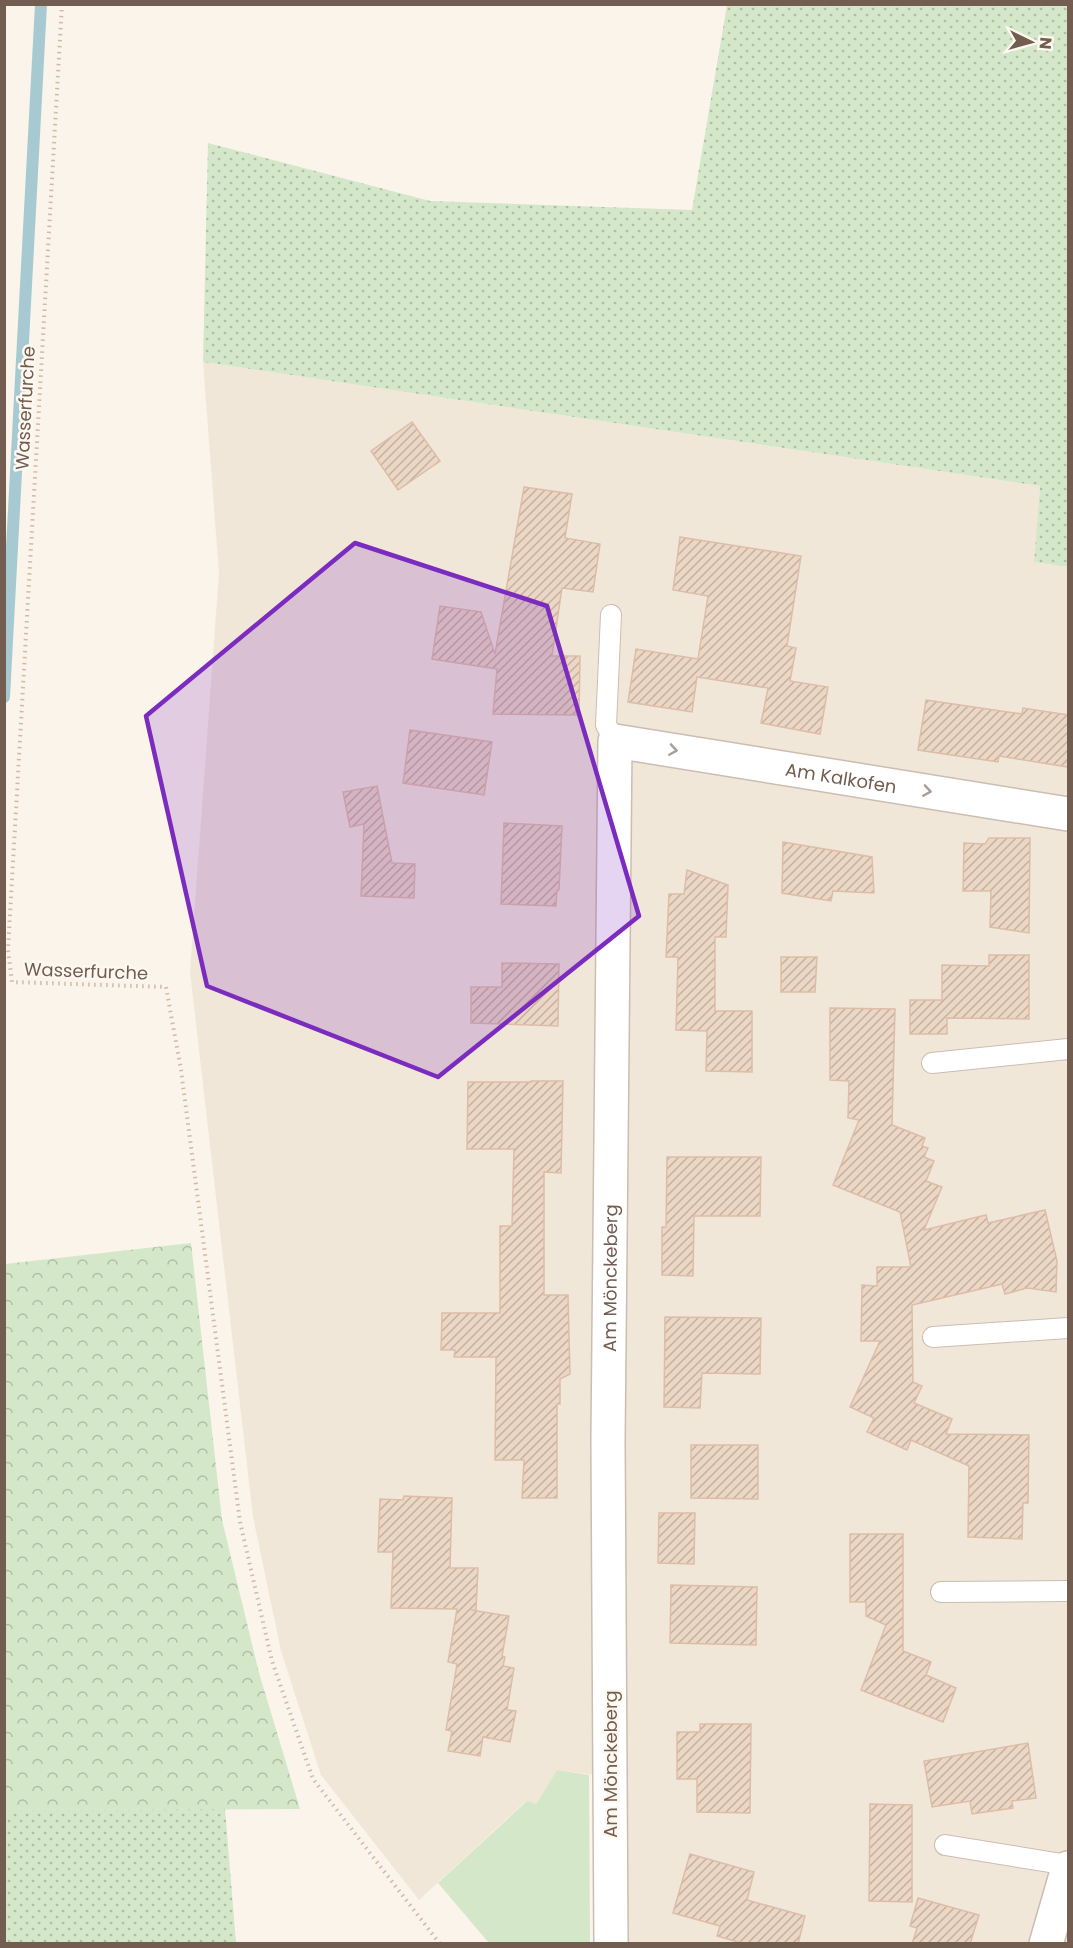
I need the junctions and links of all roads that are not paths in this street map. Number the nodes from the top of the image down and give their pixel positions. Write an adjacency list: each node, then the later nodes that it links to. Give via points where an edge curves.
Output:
1 (611, 615): 2 (lane, Am Mönckeberg, via 606,726)
2 (615, 741): 3 (street, Am Kalkofen, one-way to 3); 12 (street, Am Mönckeberg, via 608,1440)
3 (1068, 814)
4 (1068, 1049): 5 (lane)
5 (932, 1063)
6 (1068, 1328): 7 (lane)
7 (933, 1337)
8 (1068, 1591): 9 (lane)
9 (941, 1592)
10 (945, 1845): 11 (lane)
11 (1068, 1867): 13 (street)
12 (611, 1944)
13 (1047, 1944)

